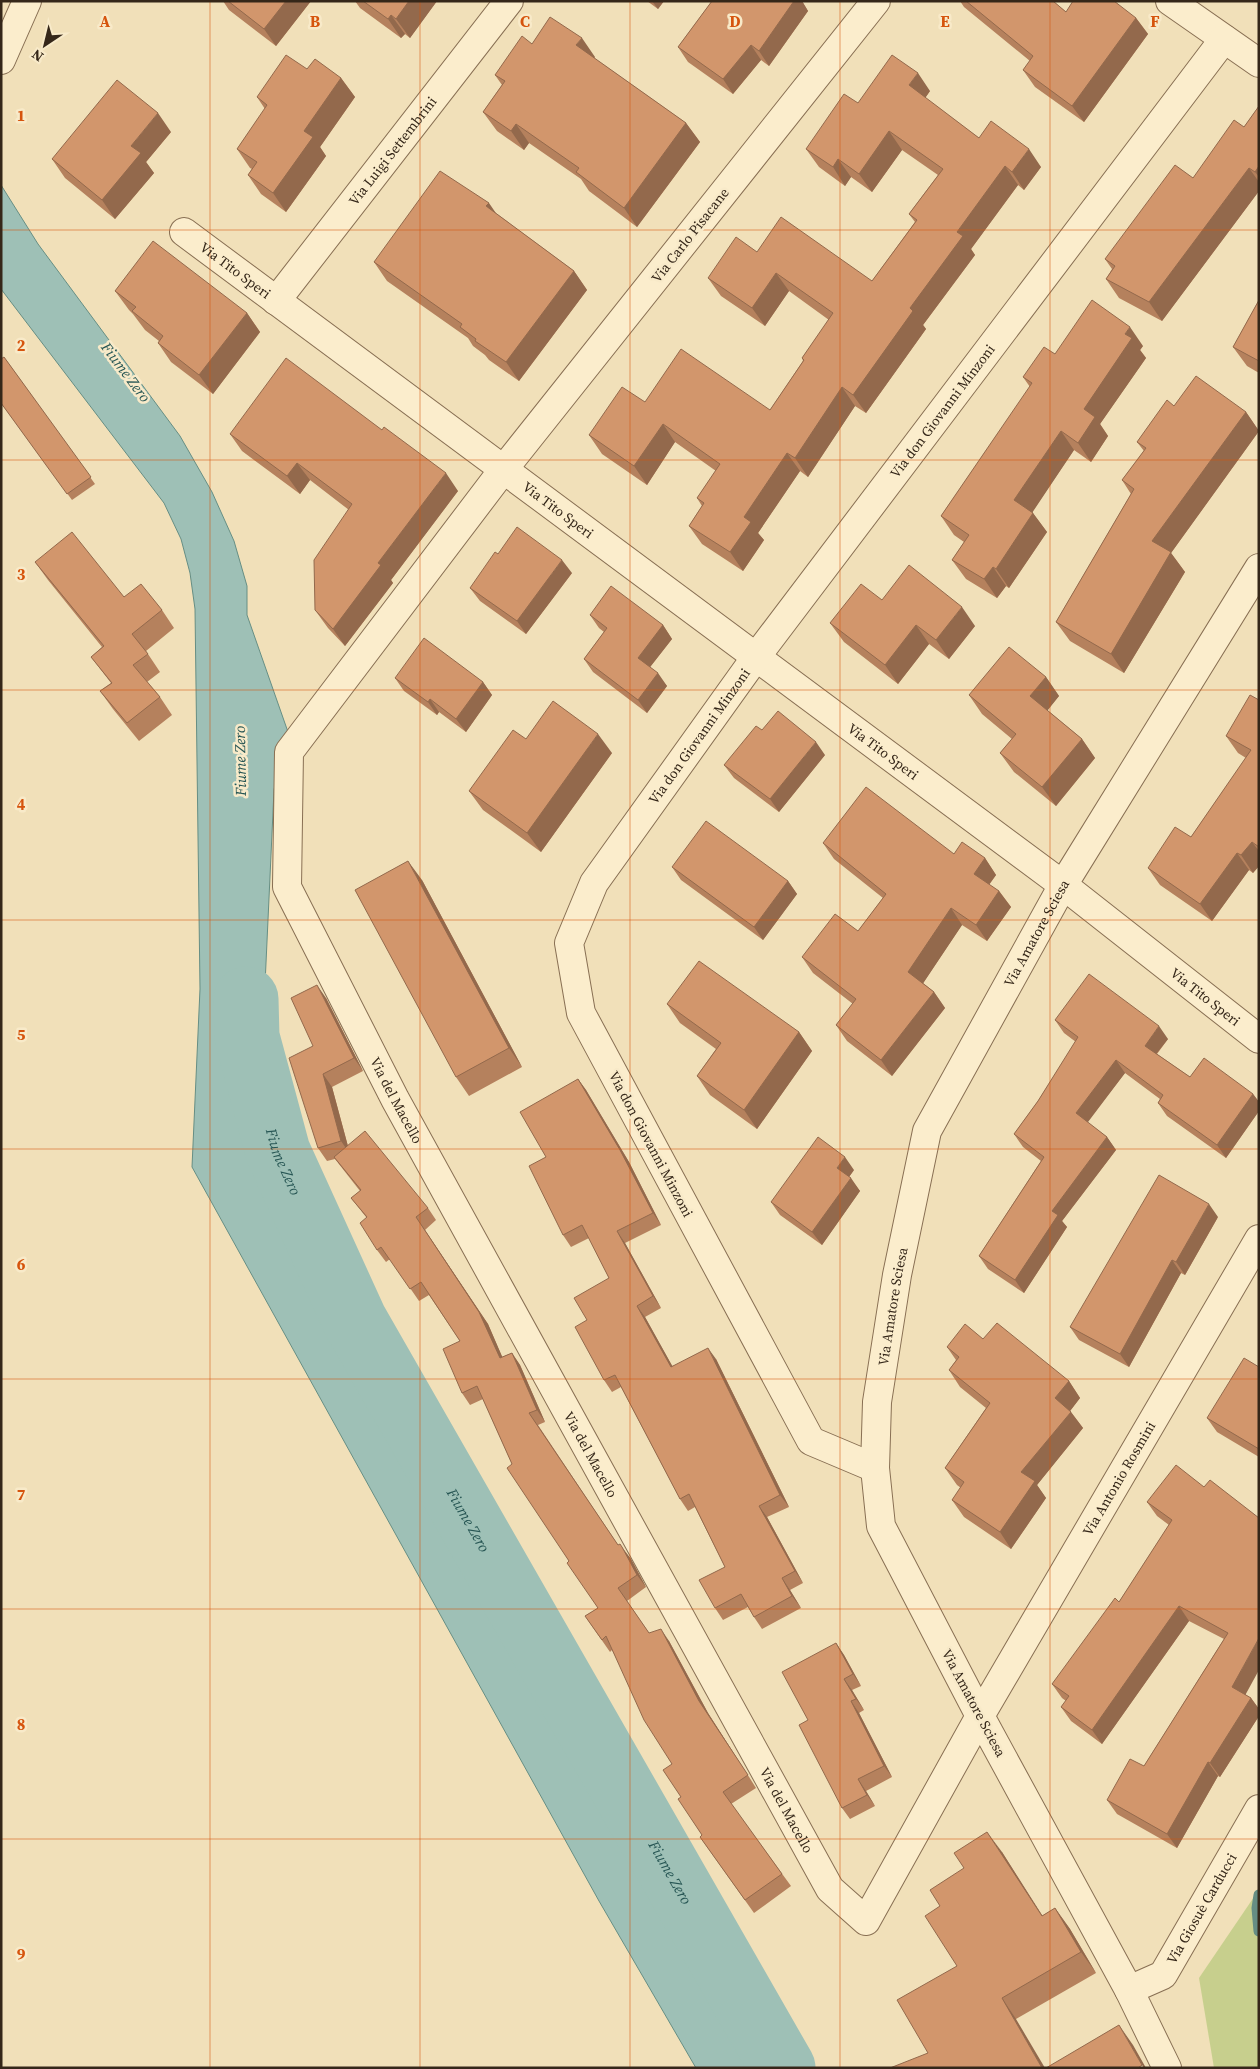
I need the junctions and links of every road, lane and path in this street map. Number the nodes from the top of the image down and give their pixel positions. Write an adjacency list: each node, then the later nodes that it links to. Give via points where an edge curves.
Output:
1 (27, 1): 6 (street)
2 (509, 1): 9 (street, Via Luigi Settembrini)
3 (876, 1): 10 (street, Via Carlo Pisacane)
4 (1170, 1): 5 (street)
5 (1224, 39): 7 (street); 12 (street, Via don Giovanni Minzoni)
6 (1, 60)
7 (1259, 63)
8 (184, 232): 9 (street, Via Tito Speri)
9 (276, 301): 10 (street, Via Tito Speri)
10 (503, 470): 12 (street, Via Tito Speri); 17 (street, Via del Macello, via 289,752 287,888 395,1099 830,1889 866,1921)
11 (1259, 568): 13 (street, Via Amatore Sciesa)
12 (756, 657): 13 (street, Via Tito Speri); 16 (street, Via don Giovanni Minzoni, via 594,883 570,943 581,1013 811,1441)
13 (1063, 885): 14 (street, Via Tito Speri); 16 (street, Via Amatore Sciesa, via 927,1131 897,1275 877,1402)
14 (1259, 1039)
15 (1259, 1239): 17 (street, Via Antonio Rosmini)
16 (875, 1468): 17 (street, Via Amatore Sciesa, via 881,1526)
17 (980, 1716): 19 (street, Via Amatore Sciesa)
18 (1259, 1810): 19 (street, Via Giosuè Carducci, via 1163,1976)
19 (1129, 1990): 20 (street, Via Amatore Sciesa)
20 (1166, 2068)

